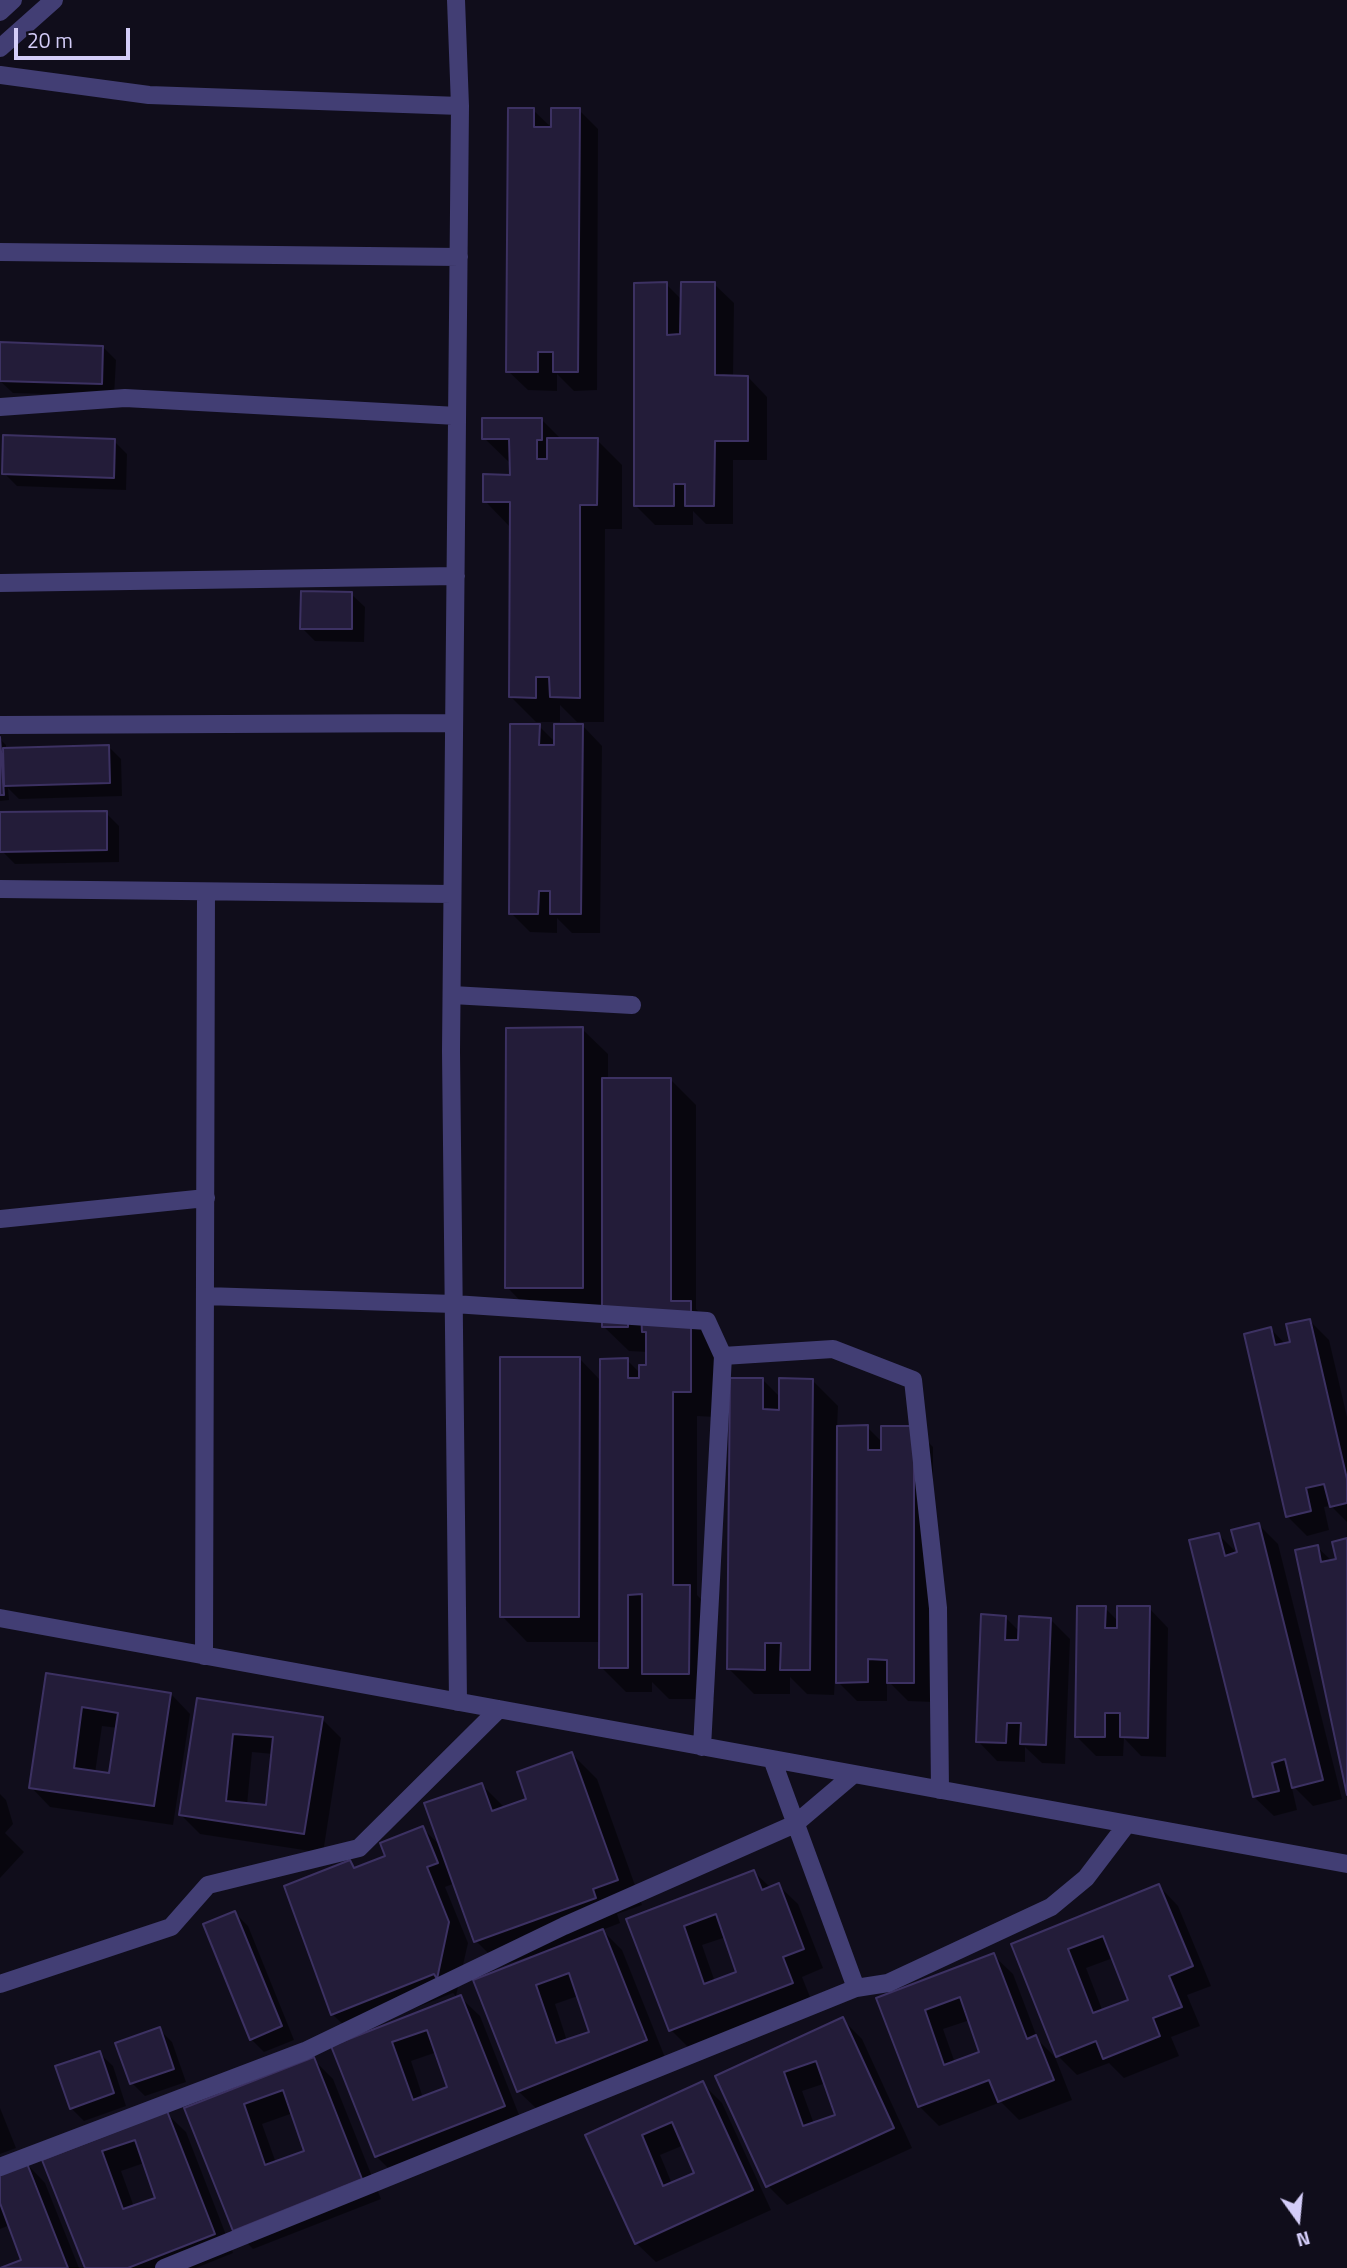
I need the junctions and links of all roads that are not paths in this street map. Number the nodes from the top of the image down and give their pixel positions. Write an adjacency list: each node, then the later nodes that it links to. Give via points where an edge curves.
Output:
1 (13, 0): 4 (street)
2 (54, 0): 5 (street)
3 (456, 0): 7 (street)
4 (0, 12)
5 (0, 48)
6 (0, 75): 7 (street, via 149,95)
7 (460, 106): 9 (street)
8 (0, 252): 9 (street)
9 (459, 257): 11 (street)
10 (0, 407): 11 (street, via 125,398)
11 (457, 416): 12 (street)
12 (456, 576): 13 (street); 14 (street)
13 (0, 583)
14 (454, 723): 15 (street); 18 (street)
15 (0, 725)
16 (0, 890): 17 (street)
17 (206, 892): 18 (street); 21 (street)
18 (452, 894): 19 (street)
19 (452, 995): 20 (street); 24 (street)
20 (632, 1005)
21 (206, 1198): 22 (street); 23 (street)
22 (0, 1219)
23 (205, 1296): 24 (street); 27 (street)
24 (454, 1304): 25 (street, via 707,1321); 28 (street)
25 (723, 1356): 30 (street); 33 (street, via 832,1349 913,1380 938,1608)
26 (0, 1618): 27 (street)
27 (204, 1656): 28 (street)
28 (458, 1702): 29 (street)
29 (499, 1709): 30 (street); 37 (street, via 359,1848 208,1885 171,1927)
30 (702, 1747): 31 (street)
31 (772, 1759): 32 (street); 34 (street)
32 (854, 1774): 33 (street); 34 (street)
33 (940, 1790): 35 (street)
34 (795, 1824): 38 (street); 39 (street, via 564,1926 306,2051)
35 (1127, 1824): 36 (street); 38 (street, via 1086,1878 1051,1907 888,1983)
36 (1347, 1864)
37 (0, 1984)
38 (856, 1988): 40 (street)
39 (0, 2167)
40 (164, 2268)

